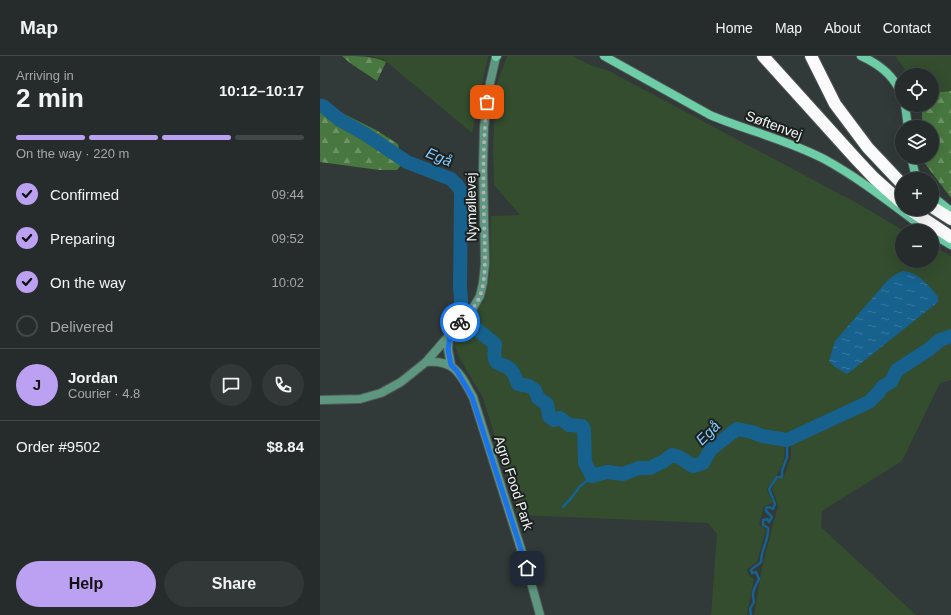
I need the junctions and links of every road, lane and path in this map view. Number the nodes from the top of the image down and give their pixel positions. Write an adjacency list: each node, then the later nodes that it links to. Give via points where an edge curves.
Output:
1 (497, 56): 18 (street, Nymøllevej, via 490,83 484,127 483,283 480,296 473,308)
2 (604, 56): 14 (main road, Søftenvej, via 710,114 799,147 823,159 866,185)
3 (763, 56): 8 (highway, via 857,160)
4 (861, 56): 6 (main road, via 885,71)
5 (811, 57): 7 (highway, via 835,104 868,148)
6 (895, 84)
7 (895, 177)
8 (895, 197)
9 (939, 202): 11 (main road)
10 (939, 211): 13 (highway)
11 (951, 211)
12 (920, 216): 15 (highway)
13 (951, 219)
14 (919, 224)
15 (951, 237)
16 (939, 238): 17 (main road)
17 (951, 245)
18 (450, 337): 19 (street, Nymøllevej); 20 (street, Agro Food Park, via 448,349)
19 (426, 362): 20 (street); 21 (street, Nymøllevej, via 401,382 381,393 360,400)
20 (451, 365): 22 (street, Agro Food Park, via 472,397)
21 (320, 400)
22 (540, 615)

